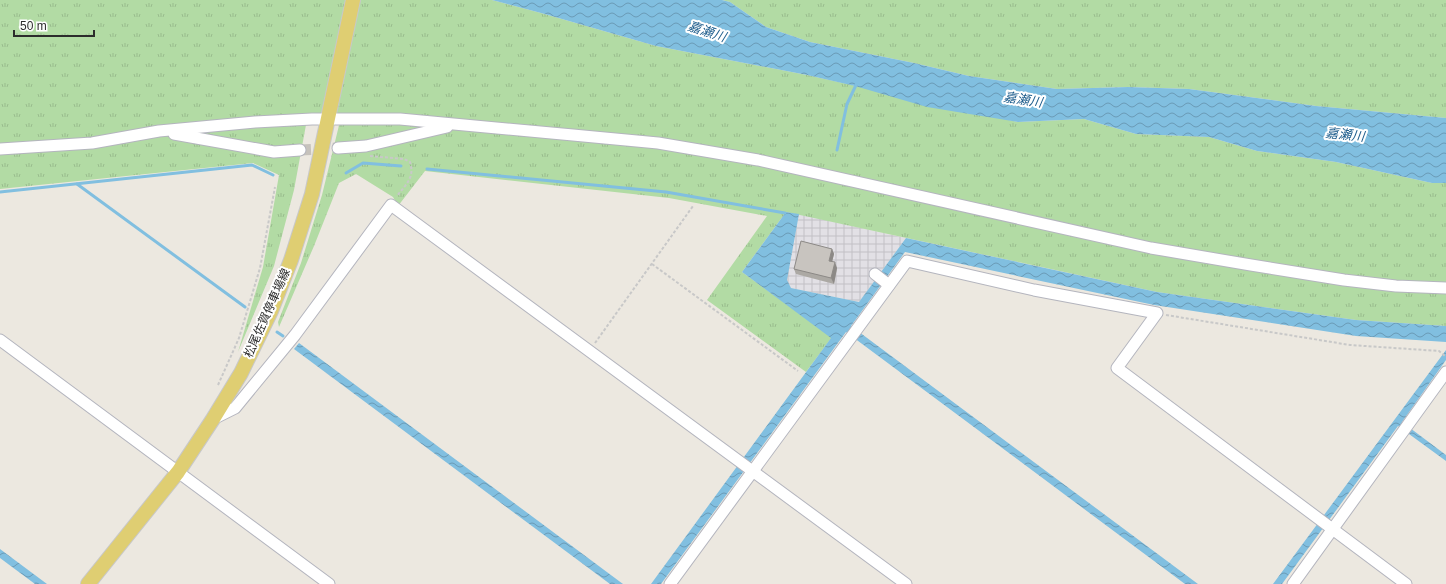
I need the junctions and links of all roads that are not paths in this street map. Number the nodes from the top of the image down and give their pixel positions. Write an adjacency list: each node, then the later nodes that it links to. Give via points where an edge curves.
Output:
1 (353, 0): 2 (main road, 松尾佐賀停車場線)
2 (328, 120): 3 (street, via 400,119); 4 (street, via 254,122); 13 (main road, 松尾佐賀停車場線, via 312,194 291,260 271,311 241,373)
3 (454, 125): 5 (street, via 366,146); 10 (street, via 658,143 758,160 1150,248 1344,280)
4 (159, 131): 6 (street, via 92,143); 7 (street, via 274,152)
5 (338, 148)
6 (0, 149)
7 (300, 150)
8 (875, 274): 9 (street)
9 (889, 285): 14 (street); 16 (street, via 907,261 1034,290 1157,313 1117,368)
10 (1446, 288)
11 (0, 340): 15 (street)
12 (1446, 372): 16 (street)
13 (213, 419): 14 (street, via 235,408 295,335 391,206); 15 (main road, 松尾佐賀停車場線)
14 (753, 471): 19 (street); 20 (street)
15 (178, 472): 17 (main road, 松尾佐賀停車場線); 18 (street)
16 (1331, 529): 21 (street); 22 (street)
17 (88, 584)
18 (329, 584)
19 (670, 584)
20 (906, 584)
21 (1293, 584)
22 (1406, 584)

